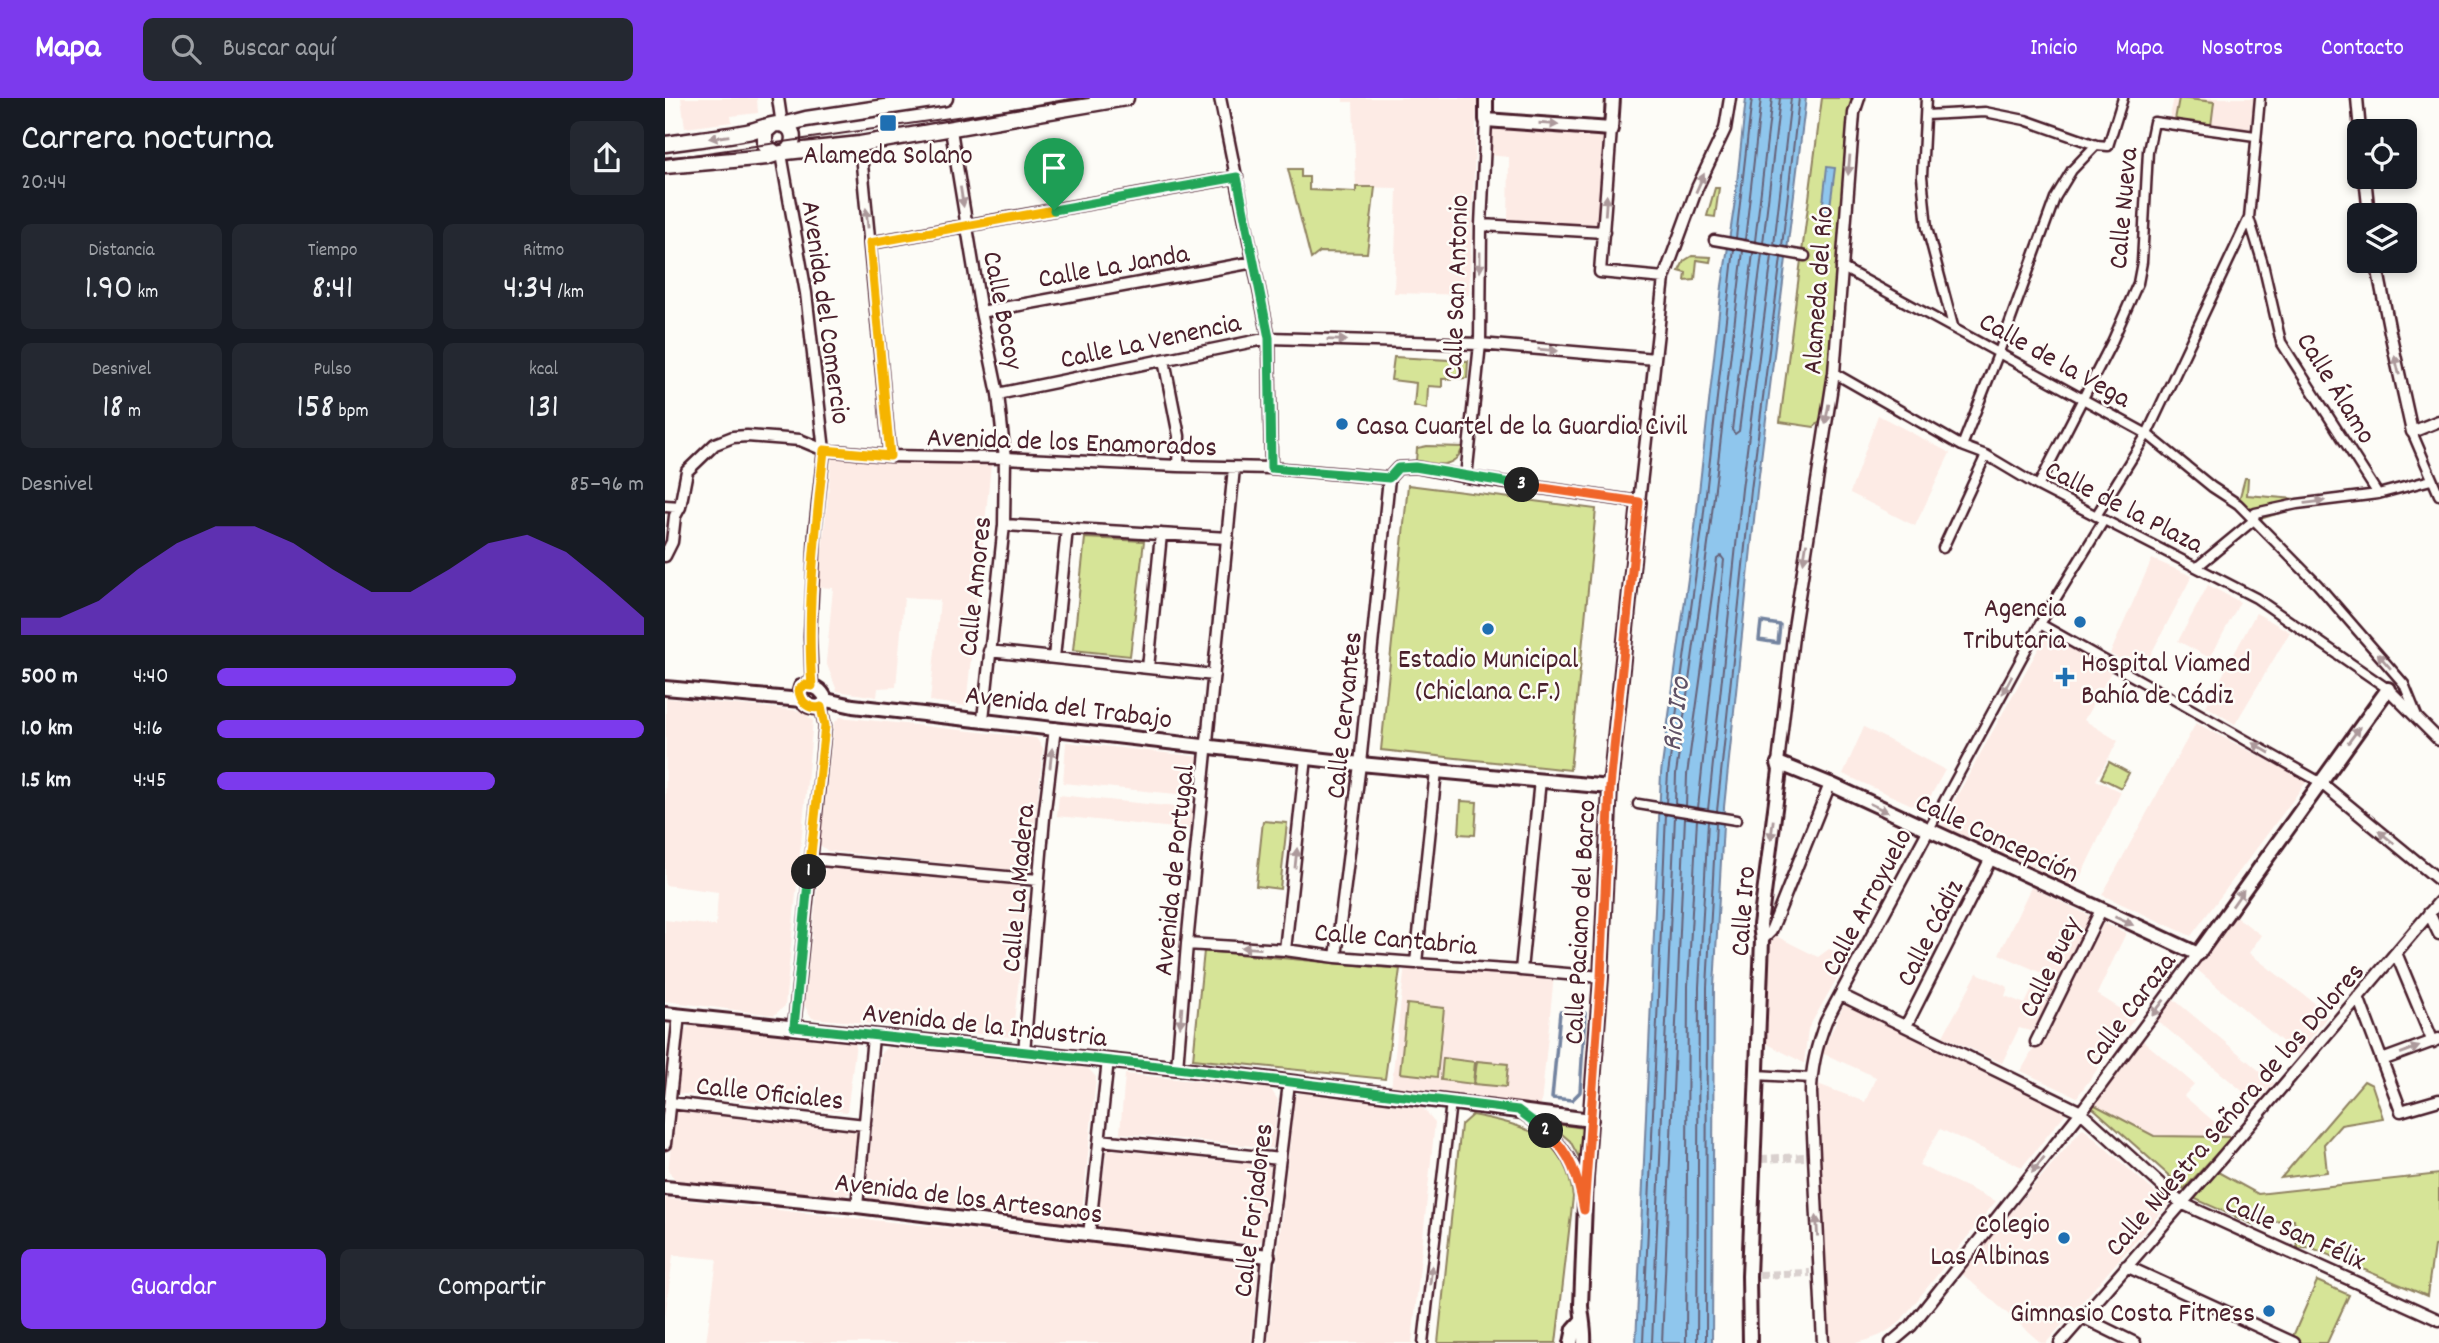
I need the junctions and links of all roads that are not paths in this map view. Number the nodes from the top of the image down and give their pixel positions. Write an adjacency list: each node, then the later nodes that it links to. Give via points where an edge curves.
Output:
1 (778, 98): 17 (street)
2 (945, 98): 17 (main road)
3 (1126, 98): 19 (main road)
4 (1220, 98): 27 (street)
5 (1486, 98): 16 (street, Calle San Antonio)
6 (1613, 98): 18 (street)
7 (1723, 98): 24 (street)
8 (1730, 98): 24 (street, via 1725,129)
9 (1859, 98): 36 (street, Alameda del Río, one-way to 36)
10 (1926, 98): 14 (street)
11 (2259, 98): 20 (street)
12 (2357, 98): 15 (street)
13 (2122, 100): 23 (street, via 2108,146)
14 (1926, 116): 23 (street, via 1985,112 2025,120); 40 (street, via 1922,176 1927,228)
15 (2359, 119)
16 (1486, 120): 18 (street, one-way to 18); 29 (street, Calle San Antonio)
17 (779, 125): 21 (main road, one-way to 21); 25 (main road, via 793,136 792,145); 25 (main road, via 765,132 764,139 767,148)
18 (1611, 128): 31 (street, one-way to 18)
19 (951, 130): 22 (main road); 30 (street, Calle Bocoy, one-way to 30)
20 (2255, 136): 28 (street); 48 (street, Calle Nueva, via 2154,122 2138,283)
21 (665, 144)
22 (860, 144): 25 (main road); 33 (street, one-way to 22)
23 (2096, 145): 43 (street, via 2072,170 2055,198)
24 (1715, 151): 38 (street, Calle Paciano del Barco, one-way to 24)
25 (781, 153): 26 (main road); 53 (street, Avenida del Comercio, via 806,293)
26 (665, 166)
27 (1237, 177): 30 (street); 35 (street)
28 (2249, 218): 51 (street, Calle Arroyuelo); 65 (street, Calle Álamo, via 2281,342)
29 (1481, 225): 31 (street); 42 (street, Calle San Antonio, one-way to 42)
30 (967, 227): 33 (street); 39 (street, Calle Bocoy)
31 (1604, 232): 38 (street, via 1599,272)
32 (1714, 240): 34 (street)
33 (870, 243): 55 (street)
34 (1805, 256)
35 (1254, 262): 39 (street, Calle La Janda); 41 (street)
36 (1841, 267): 40 (street, Calle de la Vega); 46 (street, Alameda del Río)
37 (2379, 273): 50 (street, one-way to 37)
38 (1664, 278): 45 (street, Calle Paciano del Barco)
39 (981, 312): 47 (street, Calle Bocoy)
40 (1953, 326): 43 (street, Calle de la Vega)
41 (1269, 338): 42 (street, Calle La Venencia, one-way to 42); 44 (street, Calle La Venencia); 59 (street)
42 (1480, 344): 45 (street, Calle La Venencia, one-way to 45); 60 (street, Calle San Antonio)
43 (1999, 352): 48 (street, Calle de la Vega); 52 (street)
44 (1164, 359): 47 (street, Calle La Venencia); 57 (street, via 1179,436)
45 (1655, 359): 67 (street, Calle Paciano del Barco)
46 (1834, 373): 52 (street, Calle de la Plaza); 63 (street, Alameda del Río, one-way to 63)
47 (998, 394): 56 (street, Calle Bocoy)
48 (2083, 400): 51 (street, Calle de la Vega); 64 (street, Calle Nueva)
49 (2439, 421): 50 (street)
50 (2412, 432): 62 (street)
51 (2147, 434): 70 (street, Calle Arroyuelo); 71 (street, Calle de la Vega)
52 (1962, 446): 54 (street, Calle de la Plaza)
53 (824, 450): 55 (street, Avenida de los Enamorados); 69 (street, Avenida de los Enamorados, via 800,440 747,436 715,444 687,471); 84 (street, Avenida del Comercio, via 815,531)
54 (1986, 455): 64 (street, Calle de la Plaza); 76 (street)
55 (890, 456): 56 (street, Avenida de los Enamorados)
56 (1005, 458): 57 (street, Avenida de los Enamorados); 72 (street, Calle Amores)
57 (1178, 466): 58 (street, Avenida de los Enamorados)
58 (1234, 468): 59 (street, Avenida de los Enamorados); 75 (street, Avenida de Portugal)
59 (1271, 468): 61 (street, Avenida de los Enamorados)
60 (1465, 477): 61 (street, via 1415,467 1398,468); 67 (street)
61 (1389, 478): 96 (street, Calle Cervantes)
62 (2431, 480): 65 (street); 66 (street)
63 (1815, 485): 95 (street, Calle Iro, one-way to 95)
64 (2038, 486): 70 (street, Calle de la Plaza)
65 (2378, 494): 71 (street, one-way to 65, via 2255,513)
66 (2439, 495)
67 (1639, 502): 101 (street, Calle Paciano del Barco)
68 (665, 506): 69 (street)
69 (680, 507): 77 (street, Avenida de los Enamorados)
70 (2100, 518): 78 (street, Calle de la Plaza); 79 (street, Calle Arroyuelo)
71 (2257, 523): 78 (street); 90 (street, Calle de la Vega, one-way to 71, via 2404,684)
72 (1004, 525): 73 (street); 80 (street, Calle Amores)
73 (1067, 528): 74 (street); 81 (street)
74 (1161, 534): 75 (street); 82 (street)
75 (1228, 538): 83 (street, Avenida de Portugal)
76 (1943, 548)
77 (665, 556)
78 (2197, 568): 86 (street, Calle de la Plaza, via 2256,598)
79 (2040, 624): 99 (street, one-way to 79); 104 (street, Calle Arroyuelo, one-way to 104)
80 (989, 650): 81 (street); 89 (street, Calle Amores)
81 (1054, 658): 82 (street)
82 (1149, 668): 83 (street)
83 (1214, 675): 93 (street, Avenida de Portugal)
84 (812, 686): 87 (street, via 801,687); 88 (street, via 820,690)
85 (665, 688): 87 (street)
86 (2388, 689): 90 (street); 99 (street, Calle Caraza, one-way to 86)
87 (796, 698): 88 (street, Avenida del Trabajo, via 809,707)
88 (823, 704): 89 (street, Avenida del Trabajo); 106 (street, via 825,726)
89 (983, 719): 91 (street, Avenida del Trabajo)
90 (2418, 719): 92 (street)
91 (1055, 728): 93 (street, Avenida del Trabajo); 107 (street, Calle La Madera, one-way to 91)
92 (2439, 740)
93 (1207, 746): 94 (street, Avenida del Trabajo); 116 (street, Avenida de Portugal)
94 (1306, 758): 96 (street, Avenida del Trabajo); 117 (street, one-way to 94)
95 (1778, 763): 100 (street, Calle Concepción); 109 (street, Calle Iro, one-way to 109)
96 (1360, 764): 97 (street, Avenida del Trabajo); 120 (street, Calle Cervantes)
97 (1436, 771): 98 (street, Avenida del Trabajo); 121 (street)
98 (1540, 780): 101 (street, Avenida del Trabajo); 122 (street)
99 (2320, 782): 108 (street, one-way to 99); 119 (street, Calle Caraza, one-way to 99)
100 (1830, 784): 104 (street, Calle Concepción, one-way to 104); 110 (street)
101 (1610, 787): 123 (street, Calle Paciano del Barco)
102 (1638, 804): 103 (street)
103 (1736, 820)
104 (1928, 831): 105 (street, Calle Concepción); 124 (street, Calle Arroyuelo)
105 (1991, 858): 112 (street, Calle Concepción); 128 (street, Calle Cádiz)
106 (810, 859): 107 (street); 129 (street)
107 (1038, 880): 133 (street, Calle La Madera)
108 (2439, 880)
109 (1764, 894): 110 (street, via 1772,904); 115 (street, Calle Iro)
110 (1784, 899): 115 (street)
111 (2439, 902): 113 (street, Calle Nuestra Señora de los Dolores)
112 (2101, 910): 119 (street, Calle Concepción, one-way to 119); 132 (street, Calle Buey)
113 (2429, 913): 114 (street); 118 (street, Calle Nuestra Señora de los Dolores)
114 (2439, 934)
115 (1762, 940): 137 (street, Calle Iro)
116 (1187, 944): 117 (street, Calle Cantabria, one-way to 116); 136 (street, Avenida de Portugal, one-way to 136)
117 (1285, 950): 120 (street, Calle Cantabria)
118 (2396, 953): 125 (street, Calle Nuestra Señora de los Dolores); 131 (street)
119 (2199, 954): 144 (street, Calle Caraza, one-way to 144)
120 (1336, 957): 121 (street, Calle Cantabria)
121 (1416, 963): 122 (street, Calle Cantabria)
122 (1521, 970): 123 (street, Calle Cantabria)
123 (1601, 977): 145 (street, Calle Paciano del Barco)
124 (1841, 996): 128 (street, Calle San Félix); 138 (street, Calle Arroyuelo, via 1818,1042)
125 (2358, 997): 135 (street); 151 (street, Calle Nuestra Señora de los Dolores)
126 (665, 1014): 127 (street, Avenida de la Industria)
127 (679, 1015): 129 (street, Avenida de la Industria); 142 (street)
128 (1906, 1026): 144 (street, Calle San Félix)
129 (794, 1027): 130 (street, Avenida de la Industria)
130 (873, 1037): 133 (street, Avenida de la Industria); 146 (street)
131 (2436, 1040): 135 (street, one-way to 131)
132 (2036, 1042)
133 (1024, 1052): 134 (street, Avenida de la Industria)
134 (1108, 1060): 136 (street, Avenida de la Industria); 147 (street)
135 (2382, 1060): 140 (street, via 2401,1111)
136 (1177, 1068): 139 (street, Avenida de la Industria)
137 (1756, 1075): 138 (street); 164 (street, Calle Iro)
138 (1811, 1078): 165 (street, Calle Arroyuelo, one-way to 138, via 1814,1273)
139 (1289, 1083): 141 (street, Avenida de la Industria); 149 (street, Calle Forjadores)
140 (2439, 1100)
141 (1451, 1102): 143 (street, Avenida de la Industria); 161 (street, one-way to 141)
142 (670, 1103): 146 (street, Calle Oficiales); 148 (street)
143 (1518, 1110): 145 (street, Avenida de la Industria); 153 (street, via 1565,1150 1579,1182)
144 (2081, 1112): 151 (street, Calle San Félix); 166 (street, Calle Caraza, one-way to 166, via 1911,1326)
145 (1591, 1120): 153 (street, Calle Paciano del Barco)
146 (865, 1125): 152 (street)
147 (1100, 1140): 149 (street); 154 (street)
148 (665, 1144)
149 (1280, 1159): 155 (street, Calle Forjadores)
150 (665, 1188): 152 (street, Avenida de los Artesanos)
151 (2181, 1203): 156 (street, Calle Nuestra Señora de los Dolores); 159 (street, Calle San Félix)
152 (856, 1206): 154 (street, Avenida de los Artesanos)
153 (1584, 1210): 158 (street, Calle Paciano del Barco)
154 (1089, 1235): 155 (street, Avenida de los Artesanos)
155 (1268, 1256): 160 (street, Calle Forjadores)
156 (2126, 1266): 157 (street, Calle Nuestra Señora de los Dolores); 169 (street)
157 (2082, 1317): 167 (street, Calle Nuestra Señora de los Dolores); 168 (street)
158 (1582, 1320): 162 (street, Calle Paciano del Barco); 163 (street, Calle Paciano del Barco)
159 (2439, 1320)
160 (1260, 1343)
161 (1423, 1343)
162 (1571, 1343)
163 (1584, 1343)
164 (1749, 1343)
165 (1823, 1343)
166 (1891, 1343)
167 (2060, 1343)
168 (2135, 1343)
169 (2294, 1343)

